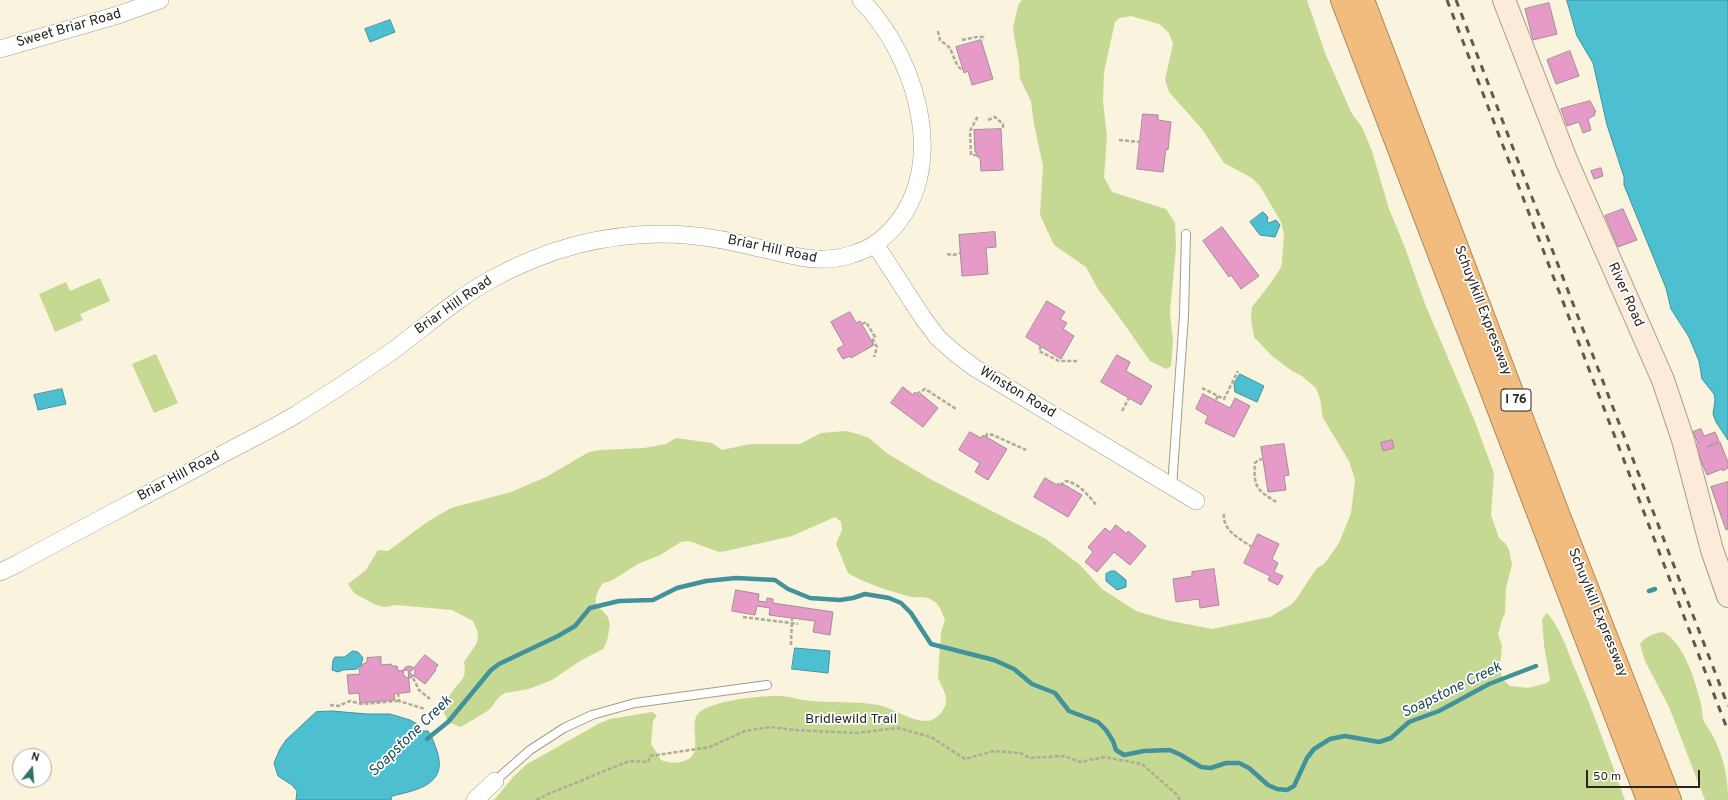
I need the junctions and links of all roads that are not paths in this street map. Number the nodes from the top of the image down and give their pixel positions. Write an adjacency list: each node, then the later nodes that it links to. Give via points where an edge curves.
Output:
1 (160, 0): 6 (street, Sweet Briar Road, via 118,15)
2 (861, 0): 8 (street, Briar Hill Road, via 875,14 892,39 905,65 914,91 923,147 920,175 913,196 903,216 892,230)
3 (1342, 0): 16 (highway, Schuylkill Expressway / I 76)
4 (1363, 0): 17 (highway, Schuylkill Expressway / I 76)
5 (1504, 0): 12 (street, River Road, via 1567,162 1663,380 1712,550)
6 (0, 49)
7 (1186, 234): 9 (lane, via 1184,315)
8 (875, 244): 9 (street, Winston Road, via 923,318 938,338 955,353 975,368); 11 (street, Briar Hill Road, via 844,257 821,260 720,239 685,235 648,235 612,238 546,254 497,276 466,295 393,350 293,416)
9 (1172, 487): 10 (street, Winston Road)
10 (1196, 501)
11 (0, 572)
12 (1728, 596)
13 (767, 685): 14 (lane, via 635,703 592,715 564,728 530,750)
14 (495, 781): 15 (street)
15 (475, 800)
16 (1648, 800)
17 (1670, 800)

